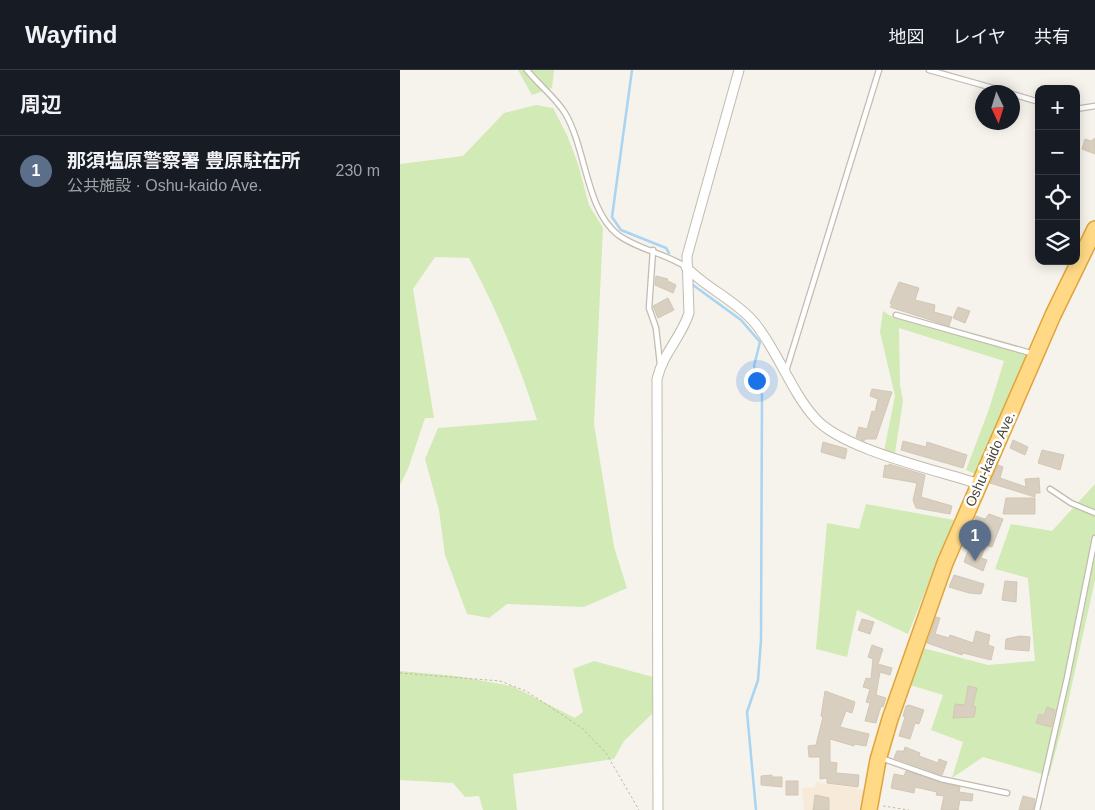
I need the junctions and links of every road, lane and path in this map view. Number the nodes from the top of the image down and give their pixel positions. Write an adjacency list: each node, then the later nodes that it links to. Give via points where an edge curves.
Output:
1 (527, 70): 11 (lane, via 565,114 586,164 594,199 608,223 618,234)
2 (739, 70): 12 (street)
3 (879, 70): 16 (lane)
4 (929, 70): 5 (lane)
5 (982, 85)
6 (1020, 96): 7 (lane)
7 (1035, 101)
8 (1095, 106): 9 (lane)
9 (1080, 108)
10 (1095, 230): 14 (highway, Oshu-kaido Ave.)
11 (653, 250): 12 (lane, via 674,258); 15 (lane, via 649,308 656,328)
12 (686, 267): 15 (street, via 689,313); 16 (street, via 703,284 754,322)
13 (896, 315): 14 (lane)
14 (1036, 355): 17 (highway, Oshu-kaido Ave.)
15 (661, 365): 26 (street, via 657,380)
16 (786, 372): 17 (street, via 815,418 831,432 872,450)
17 (979, 484): 22 (highway, Oshu-kaido Ave., via 929,603)
18 (1050, 489): 19 (lane)
19 (1095, 513)
20 (1095, 538): 28 (lane, via 1068,678)
21 (400, 673): 25 (path, via 500,681 526,690 582,728 606,753)
22 (879, 757): 23 (lane, via 941,779); 24 (highway, Oshu-kaido Ave.)
23 (1007, 793)
24 (869, 807): 27 (path)
25 (639, 810)
26 (658, 810)
27 (909, 810)
28 (1037, 810)

